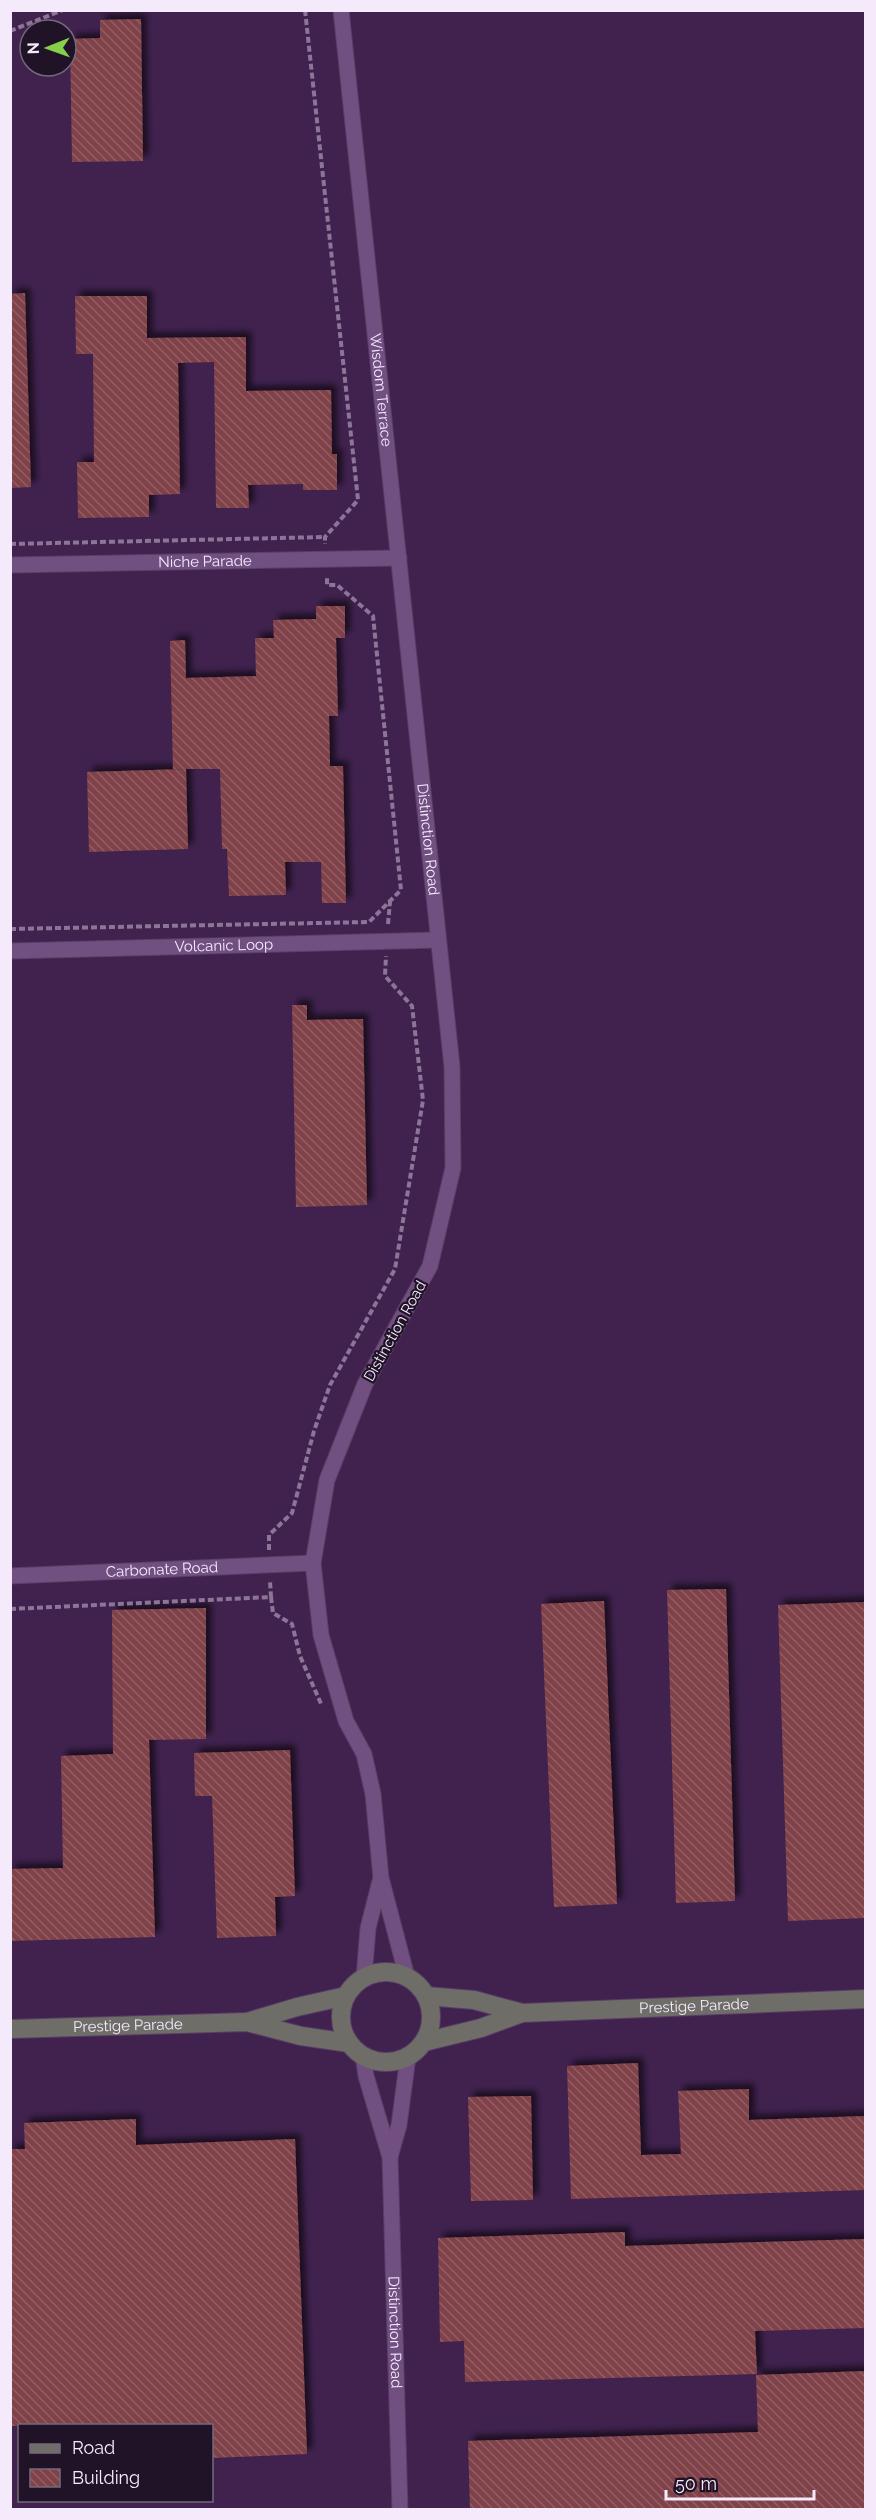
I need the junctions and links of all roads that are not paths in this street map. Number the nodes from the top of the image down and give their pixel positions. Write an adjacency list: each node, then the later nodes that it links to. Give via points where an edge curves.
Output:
1 (341, 10): 2 (street, Wisdom Terrace)
2 (399, 558): 3 (street, Niche Parade); 4 (street, Wisdom Terrace)
3 (10, 566)
4 (421, 771): 5 (street, Distinction Road)
5 (438, 940): 6 (street, Volcanic Loop); 7 (street, Distinction Road, via 452,1067 453,1168 430,1266 365,1384 327,1480)
6 (10, 951)
7 (313, 1563): 8 (street, Carbonate Road); 9 (street, Distinction Road, via 321,1635 346,1721 364,1754 373,1794)
8 (10, 1576)
9 (381, 1878): 10 (street, Distinction Road); 11 (street, Distinction Road, via 368,1928)
10 (407, 1977): 11 (street, via 393,1972); 13 (street)
11 (363, 1978): 12 (street)
12 (346, 1996): 16 (street, Prestige Parade); 19 (street, via 341,2020)
13 (426, 1996): 15 (street, Prestige Parade, via 474,2000); 18 (street, via 431,2011)
14 (866, 1999): 15 (street, Prestige Parade)
15 (522, 2013): 18 (street, Prestige Parade)
16 (247, 2022): 17 (street, Prestige Parade); 19 (street, Prestige Parade)
17 (10, 2029)
18 (424, 2042): 20 (street)
19 (356, 2049): 20 (street, via 385,2062); 21 (street, Distinction Road)
20 (408, 2057): 21 (street, Distinction Road, via 399,2125)
21 (390, 2157): 22 (street, Distinction Road)
22 (400, 2510)

